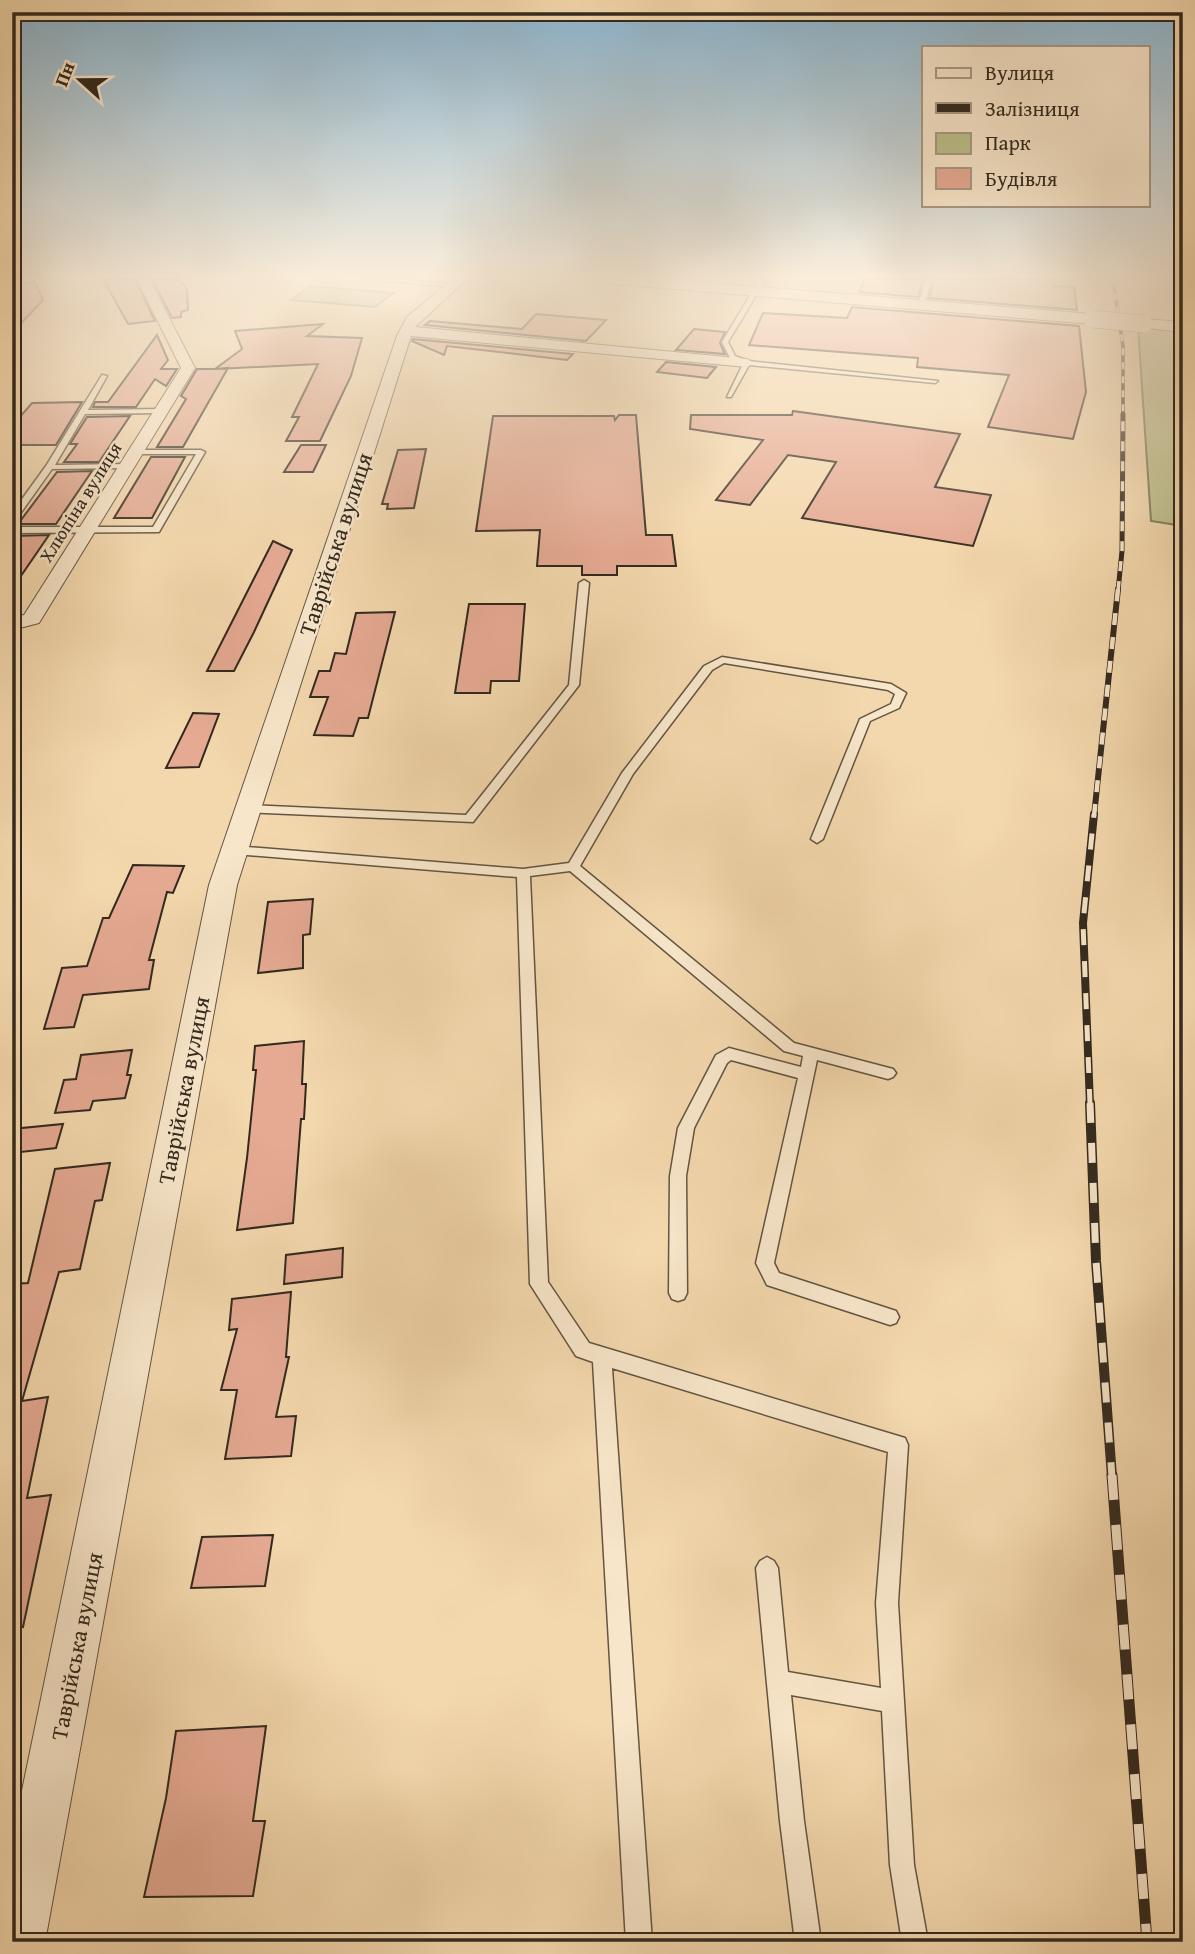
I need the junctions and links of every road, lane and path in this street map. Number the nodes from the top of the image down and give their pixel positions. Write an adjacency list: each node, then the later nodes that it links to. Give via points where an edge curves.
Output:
1 (187, 370): 8 (street, Хлюпіна вулиця)
2 (394, 370): 17 (street, Таврійська вулиця)
3 (743, 370): 7 (lane)
4 (822, 370): 6 (lane)
5 (104, 376): 9 (lane)
6 (935, 381)
7 (729, 396)
8 (161, 411): 9 (lane); 10 (street, Хлюпіна вулиця)
9 (83, 412): 11 (lane)
10 (131, 459): 11 (lane); 14 (street, Хлюпіна вулиця); 14 (lane, via 201,452 156,530)
11 (50, 467): 12 (lane)
12 (12, 519)
13 (12, 530): 14 (lane)
14 (86, 530): 16 (street, Хлюпіна вулиця, via 32,619)
15 (584, 583): 17 (lane, via 573,685 469,819)
16 (12, 624)
17 (247, 810): 19 (street, Таврійська вулиця)
18 (817, 839): 20 (lane, via 865,719 895,706 901,693 891,687 722,660 708,668 628,773)
19 (234, 850): 21 (lane); 31 (street, Таврійська вулиця, via 223,885)
20 (573, 867): 21 (lane); 22 (lane, via 789,1047)
21 (523, 873): 27 (lane, via 539,1284 583,1350)
22 (811, 1054): 23 (lane); 24 (lane)
23 (888, 1073)
24 (807, 1074): 25 (lane, via 729,1054 721,1059 686,1128 678,1176); 26 (lane, via 765,1263 774,1279)
25 (678, 1293)
26 (890, 1317)
27 (602, 1356): 30 (lane, via 898,1445 887,1603); 32 (lane)
28 (767, 1568): 29 (lane)
29 (778, 1681): 30 (lane); 33 (lane)
30 (893, 1702): 34 (lane, via 902,1865)
31 (18, 1942)
32 (639, 1942)
33 (808, 1942)
34 (915, 1942)

